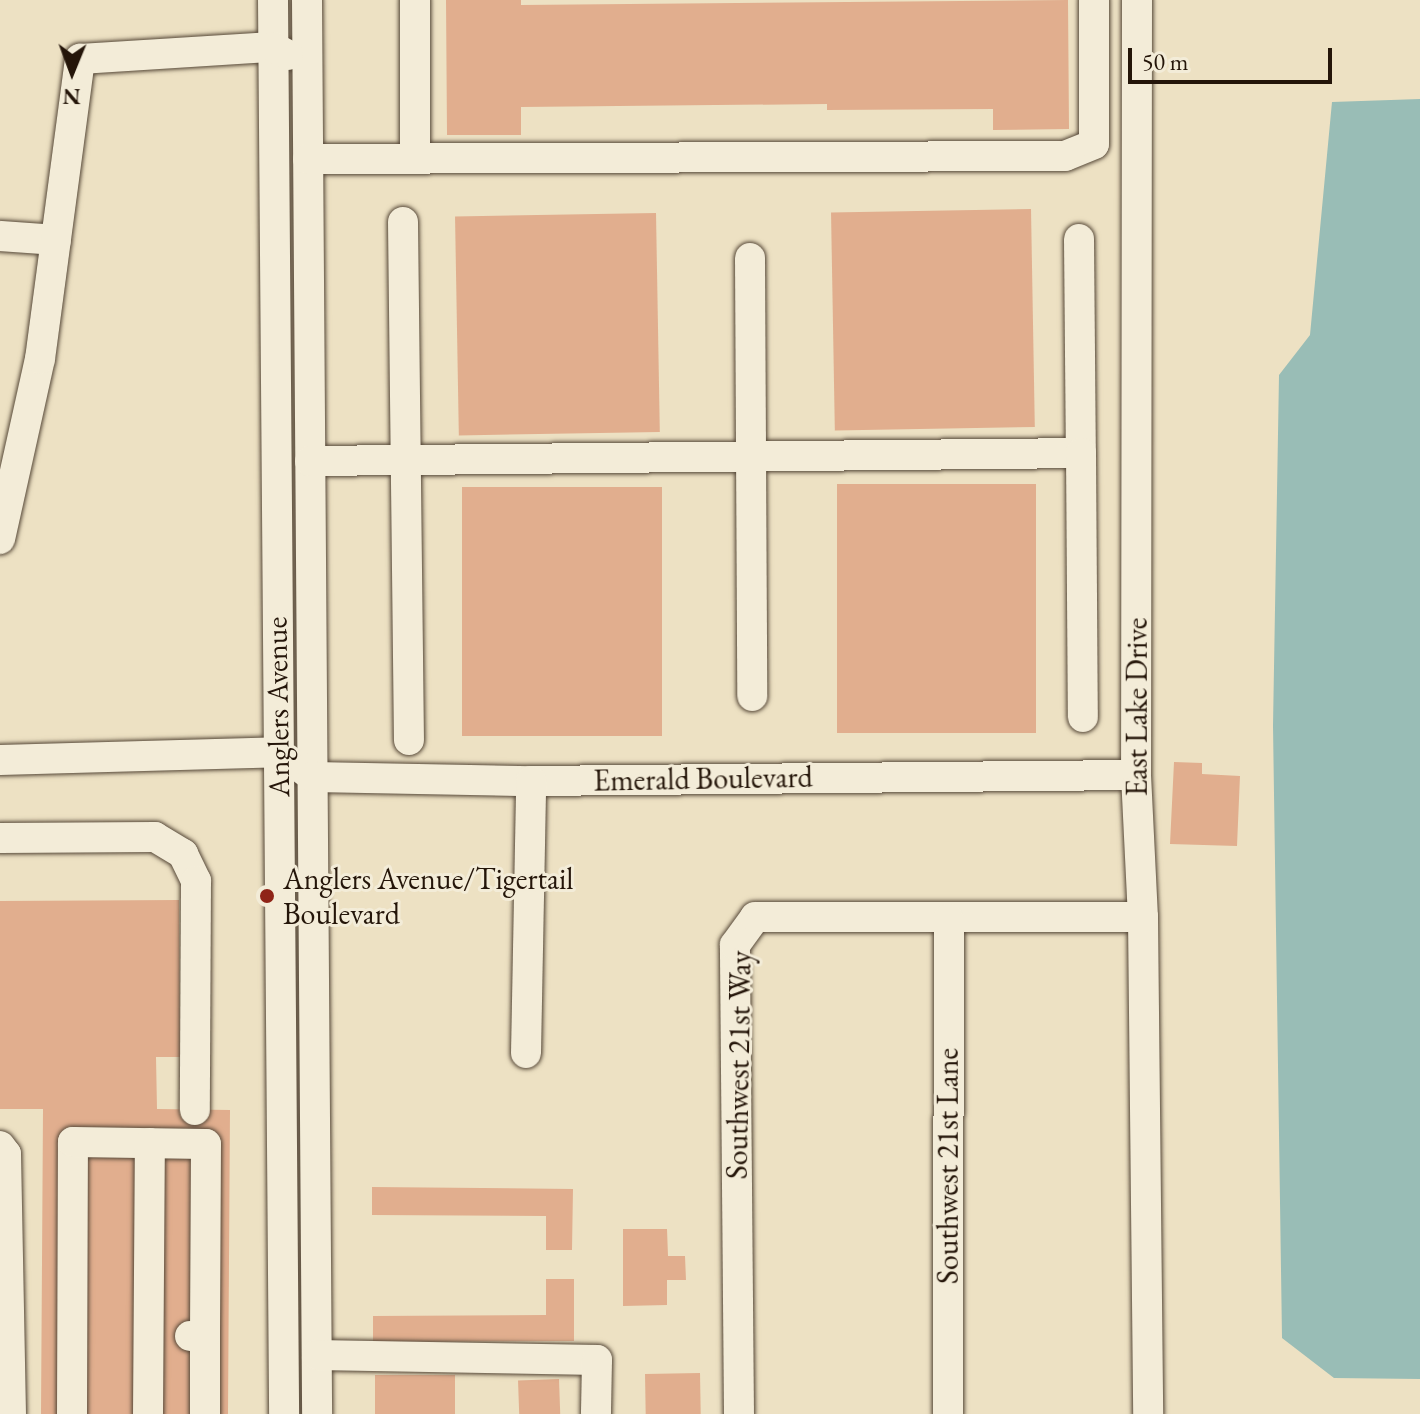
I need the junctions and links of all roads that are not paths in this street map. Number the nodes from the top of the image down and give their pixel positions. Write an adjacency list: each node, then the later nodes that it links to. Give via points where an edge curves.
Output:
1 (273, 0): 6 (street, Anglers Avenue)
2 (307, 0): 7 (street, Anglers Avenue)
3 (415, 0): 8 (street)
4 (1094, 0): 8 (street, via 1094,144 1065,156)
5 (1137, 0): 25 (street, East Lake Drive)
6 (273, 47): 7 (street, via 298,64); 13 (street, via 80,59); 23 (street, Anglers Avenue)
7 (307, 95): 9 (street, Anglers Avenue)
8 (415, 156): 9 (street)
9 (308, 159): 17 (street, Anglers Avenue)
10 (403, 222): 18 (street)
11 (0, 236): 13 (street)
12 (1079, 239): 15 (street)
13 (56, 240): 19 (street, via 40,359)
14 (750, 258): 16 (street)
15 (1081, 453): 16 (street); 21 (street)
16 (748, 457): 18 (street); 20 (street)
17 (310, 461): 18 (street); 26 (street, Anglers Avenue)
18 (408, 461): 22 (street)
19 (0, 539)
20 (752, 696)
21 (1083, 717)
22 (409, 740)
23 (279, 752): 24 (street); 26 (street); 40 (street, Anglers Avenue)
24 (0, 760)
25 (1136, 775): 27 (street, Emerald Boulevard); 29 (street, East Lake Drive)
26 (313, 777): 27 (street, Emerald Boulevard); 35 (street, Anglers Avenue)
27 (531, 781): 31 (street)
28 (0, 838): 32 (street, via 155,837 183,854 196,881)
29 (1143, 917): 30 (street, Southwest 21st Way); 45 (street, East Lake Drive)
30 (949, 919): 43 (street, Southwest 21st Way, via 755,917 735,945); 44 (street, Southwest 21st Lane)
31 (526, 1053)
32 (195, 1110)
33 (150, 1143): 37 (street, via 73,1142); 38 (street); 39 (street, via 206,1144 198,1336)
34 (0, 1146): 36 (street, via 6,1154)
35 (317, 1355): 41 (street, Anglers Avenue); 42 (street, via 597,1360)
36 (11, 1414)
37 (72, 1414)
38 (148, 1414)
39 (205, 1414)
40 (284, 1414)
41 (317, 1414)
42 (596, 1414)
43 (739, 1414)
44 (948, 1414)
45 (1148, 1414)

